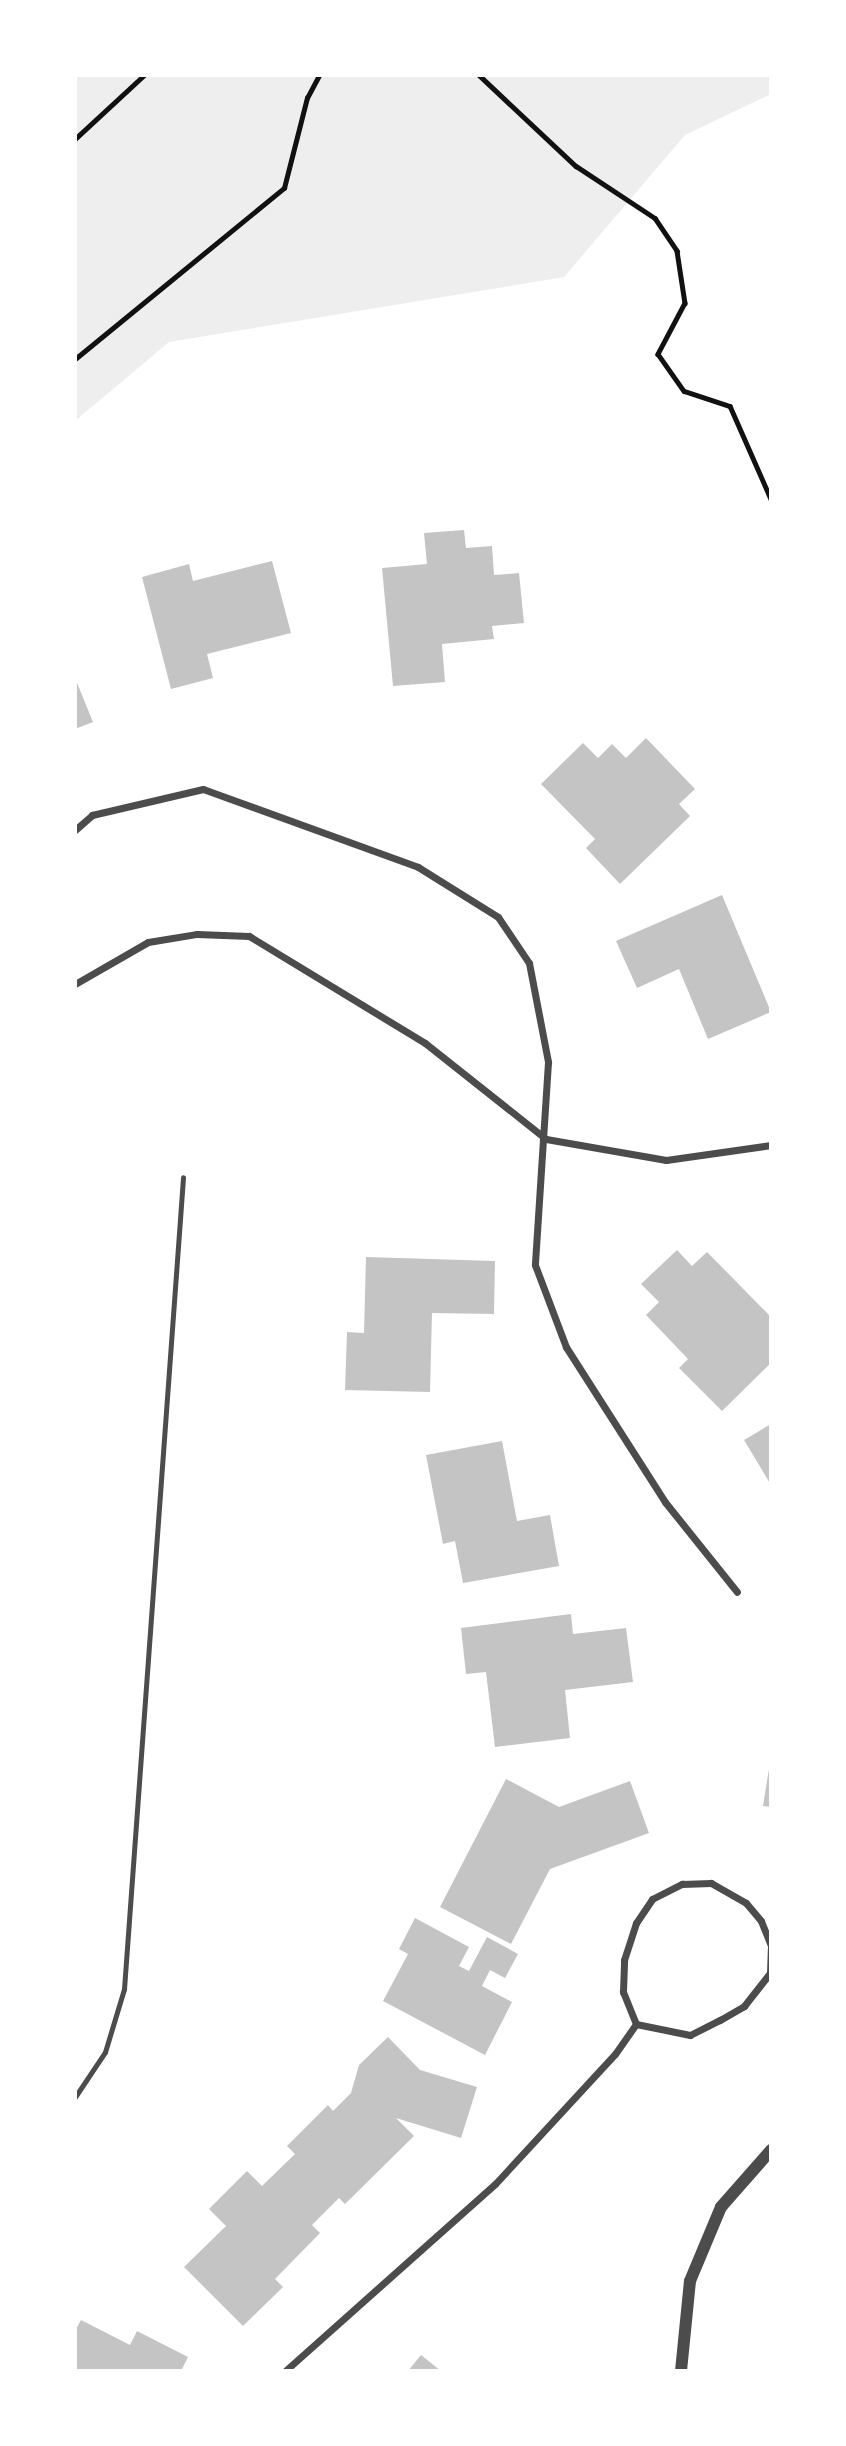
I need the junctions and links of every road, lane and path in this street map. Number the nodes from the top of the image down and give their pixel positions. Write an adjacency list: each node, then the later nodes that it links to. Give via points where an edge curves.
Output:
1 (144, 75): 4 (path)
2 (318, 75): 5 (path, via 307,98 284,188)
3 (479, 75): 6 (path, via 576,166 655,218 677,251 685,303 658,354 684,391 730,406)
4 (75, 139)
5 (75, 359)
6 (771, 499)
7 (75, 830): 9 (street, via 92,815 203,789 418,867 498,917 529,963 548,1062)
8 (75, 984): 9 (street, via 148,942 197,934 249,936 425,1042)
9 (547, 1139): 10 (street, via 666,1160); 12 (street, via 535,1265 566,1347 665,1502)
10 (771, 1145)
11 (183, 1177): 15 (lane, via 124,1989 105,2052)
12 (737, 1592)
13 (771, 1947): 14 (street, via 770,1973 744,2006 720,2021 690,2035); 14 (street, via 761,1921 747,1903 711,1882 682,1885 652,1899 636,1923 624,1960 623,1992)
14 (636, 2024): 17 (street, via 615,2054 495,2184)
15 (75, 2097)
16 (771, 2150): 18 (street, via 721,2207 690,2281)
17 (285, 2371)
18 (681, 2371)

